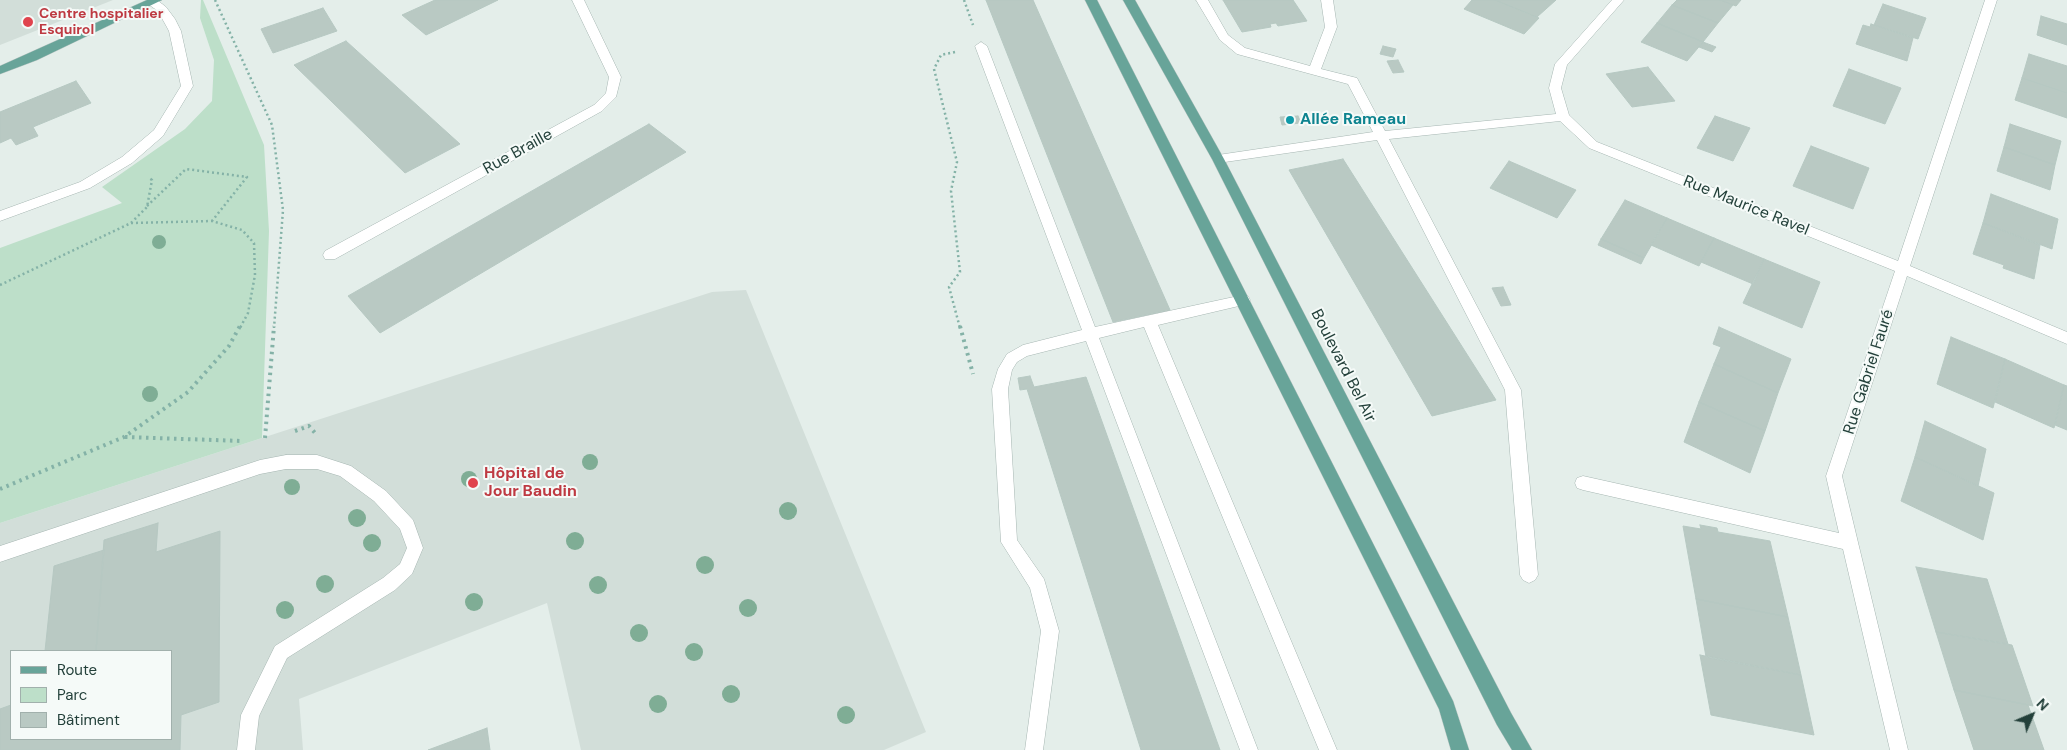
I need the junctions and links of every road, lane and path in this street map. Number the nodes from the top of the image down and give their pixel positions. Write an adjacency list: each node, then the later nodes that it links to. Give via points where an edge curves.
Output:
1 (215, 0): 30 (path, via 272,125 283,210 265,442)
2 (578, 0): 22 (street, Rue Braille, via 615,77 612,94 598,108)
3 (964, 0): 11 (path)
4 (1091, 0): 25 (main road)
5 (1129, 0): 16 (main road, Boulevard Bel Air)
6 (1202, 0): 13 (street, via 1224,38 1241,51)
7 (1327, 0): 13 (street, via 1331,26)
8 (1618, 0): 14 (street, via 1561,64 1555,88)
9 (1990, 0): 23 (street, Rue Gabriel Fauré)
10 (154, 1): 12 (main road); 17 (street, via 170,19 175,31 187,86 158,133)
11 (981, 46): 27 (street); 29 (path, via 941,55 934,69 958,162 951,190 960,272 949,287)
12 (0, 70)
13 (1314, 70): 15 (street, via 1353,81)
14 (1563, 117): 15 (street); 23 (street, Rue Maurice Ravel, via 1593,145)
15 (1382, 135): 16 (street); 35 (street, via 1513,390)
16 (1218, 159): 41 (main road, Boulevard Bel Air)
17 (127, 160): 18 (path, via 152,180); 19 (street, via 85,185)
18 (147, 207): 20 (path, via 186,169 247,176); 21 (path)
19 (0, 216)
20 (212, 222): 21 (path); 32 (path, via 242,230 254,243 255,275 248,313 229,346 188,392 124,437)
21 (131, 223): 24 (path)
22 (330, 255)
23 (1903, 269): 28 (street, Rue Maurice Ravel); 33 (street, Rue Gabriel Fauré, via 1834,476)
24 (0, 285)
25 (1243, 300): 26 (street); 40 (main road, via 1447,707)
26 (1149, 321): 27 (street); 39 (street)
27 (1090, 334): 37 (street, via 1023,351 1012,358 1005,369 1000,390 1009,542 1038,585 1050,631); 38 (street)
28 (2067, 338)
29 (973, 375)
30 (260, 466): 34 (street); 36 (street, via 316,462 345,471 380,496 407,525 415,548 406,569 388,584 281,652 250,715)
31 (1583, 483): 33 (street)
32 (0, 489)
33 (1850, 543): 42 (street, Rue Gabriel Fauré)
34 (0, 554)
35 (1529, 575)
36 (246, 750)
37 (1034, 750)
38 (1249, 750)
39 (1328, 750)
40 (1460, 750)
41 (1523, 750)
42 (1899, 750)

